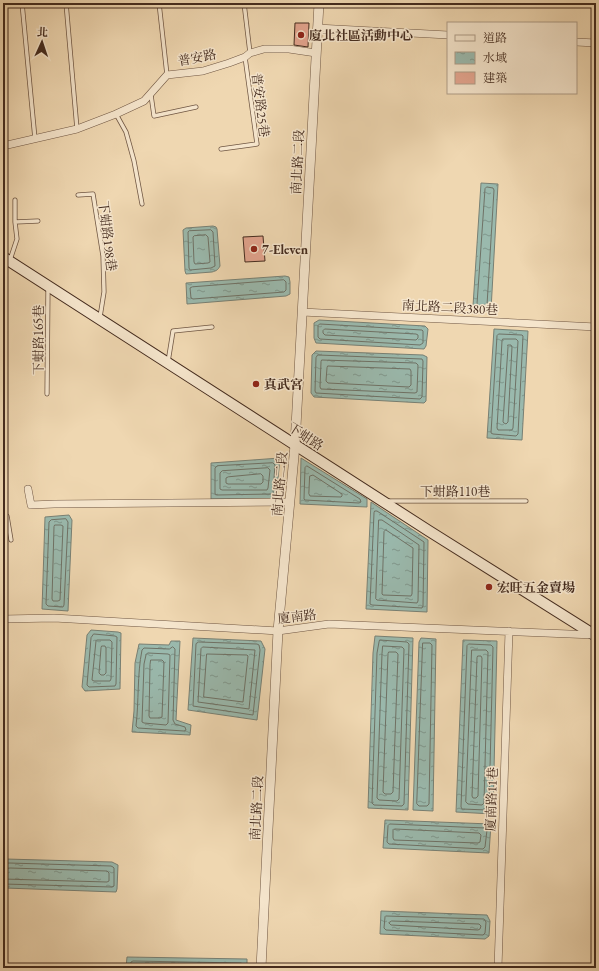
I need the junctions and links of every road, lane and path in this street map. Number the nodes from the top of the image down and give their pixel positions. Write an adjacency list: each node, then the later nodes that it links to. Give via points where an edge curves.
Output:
1 (22, 3): 17 (lane)
2 (66, 3): 16 (lane)
3 (159, 3): 12 (lane)
4 (244, 3): 11 (lane)
5 (319, 3): 6 (street, 南北路二段)
6 (317, 28): 7 (street); 10 (street, 南北路二段)
7 (447, 35)
8 (577, 42): 9 (street)
9 (596, 43)
10 (316, 53): 11 (street, 普安路, via 264,49); 27 (street, 南北路二段)
11 (248, 55): 12 (street, 普安路, via 204,71); 19 (lane, 普安路25巷, via 257,144)
12 (167, 75): 13 (street, 普安路)
13 (151, 94): 14 (lane, via 154,116); 15 (street, 普安路, via 144,101)
14 (196, 107)
15 (116, 114): 16 (street, 普安路); 22 (lane, via 126,132)
16 (77, 130): 17 (street, 普安路)
17 (35, 139): 18 (street, 普安路)
18 (3, 146)
19 (221, 150)
20 (78, 195): 28 (lane, 下蚶路198巷, via 93,194 103,256 104,292)
21 (15, 200): 24 (lane)
22 (142, 204)
23 (38, 221): 24 (lane)
24 (15, 222): 25 (lane, via 17,238)
25 (6, 259): 26 (main road, 下蚶路)
26 (48, 286): 28 (main road, 下蚶路); 32 (lane, 下蚶路165巷)
27 (302, 312): 30 (street, 南北路二段380巷); 33 (street, 南北路二段)
28 (100, 320): 31 (main road, 下蚶路)
29 (212, 327): 31 (lane, via 173,331)
30 (596, 327)
31 (167, 363): 33 (main road, 下蚶路)
32 (48, 394)
33 (295, 445): 35 (street, 南北路二段); 36 (main road, 下蚶路)
34 (28, 489): 35 (street, via 31,505)
35 (290, 502): 41 (street, 南北路二段)
36 (384, 502): 37 (lane, 下蚶路110巷); 43 (main road, 下蚶路)
37 (526, 502)
38 (3, 516): 39 (lane, via 8,516)
39 (11, 540)
40 (3, 619): 41 (street, 廈南路, via 54,618)
41 (278, 631): 42 (street, 廈南路, via 329,624); 44 (street, 南北路二段)
42 (508, 631): 43 (street, 廈南路); 45 (street, 廈南路11巷)
43 (595, 636)
44 (261, 968)
45 (498, 968)

